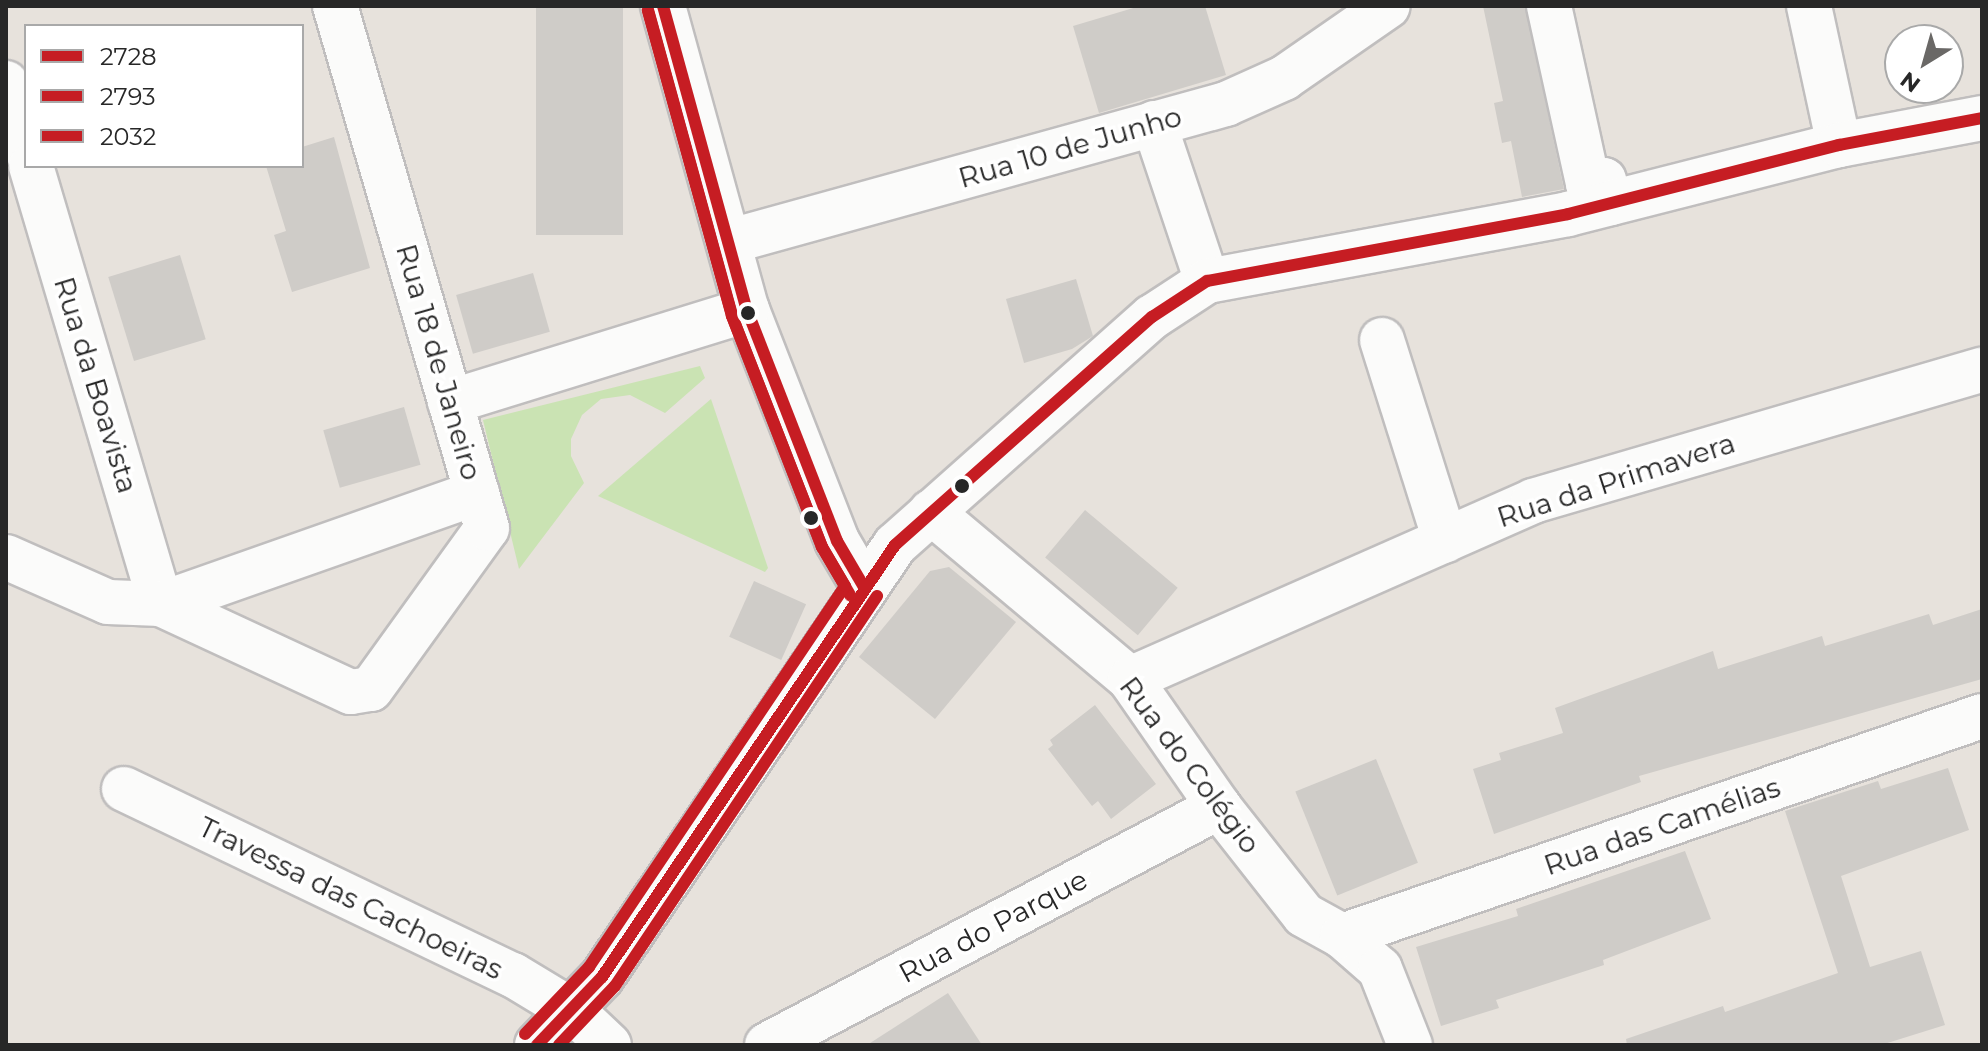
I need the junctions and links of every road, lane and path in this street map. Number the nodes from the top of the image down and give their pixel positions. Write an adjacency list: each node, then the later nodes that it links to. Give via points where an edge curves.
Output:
1 (335, 6): 18 (street, Rua 18 de Janeiro)
2 (663, 6): 13 (street)
3 (1388, 6): 8 (street, Rua 10 de Junho, via 1284,78 1226,104)
4 (1549, 6): 12 (street, via 1588,184 1604,180)
5 (1809, 6): 10 (street)
6 (6, 83): 9 (street)
7 (1982, 118): 10 (street)
8 (1154, 123): 13 (street, Rua 10 de Junho); 14 (street)
9 (24, 143)
10 (1839, 145): 12 (street)
11 (32, 168): 24 (street, Rua da Boavista)
12 (1610, 203): 14 (street)
13 (731, 241): 15 (street)
14 (1207, 281): 20 (street, via 1152,317)
15 (747, 310): 18 (street); 23 (street, via 837,541)
16 (1382, 340): 21 (street)
17 (1982, 370): 21 (street, Rua da Primavera, via 1533,501)
18 (450, 402): 19 (street, Rua 18 de Janeiro)
19 (477, 493): 24 (street); 24 (street, Rua 18 de Janeiro, via 487,528 371,689 351,692)
20 (931, 512): 23 (street, via 895,545); 25 (street, Rua do Colégio)
21 (1445, 540): 25 (street, Rua da Primavera)
22 (6, 557): 24 (street, via 108,602)
23 (864, 587): 30 (street)
24 (161, 604)
25 (1130, 679): 28 (street, Rua do Colégio)
26 (1982, 716): 29 (street, Rua das Camélias)
27 (124, 789): 30 (street, Travessa das Cachoeiras, via 513,975)
28 (1219, 807): 29 (street, Rua do Colégio, via 1304,915); 33 (street, Rua do Parque)
29 (1342, 936): 34 (street, Rua do Colégio, via 1380,969)
30 (574, 1012): 31 (street); 32 (street, Travessa das Cachoeiras)
31 (537, 1045)
32 (609, 1045)
33 (767, 1045)
34 (1410, 1045)

